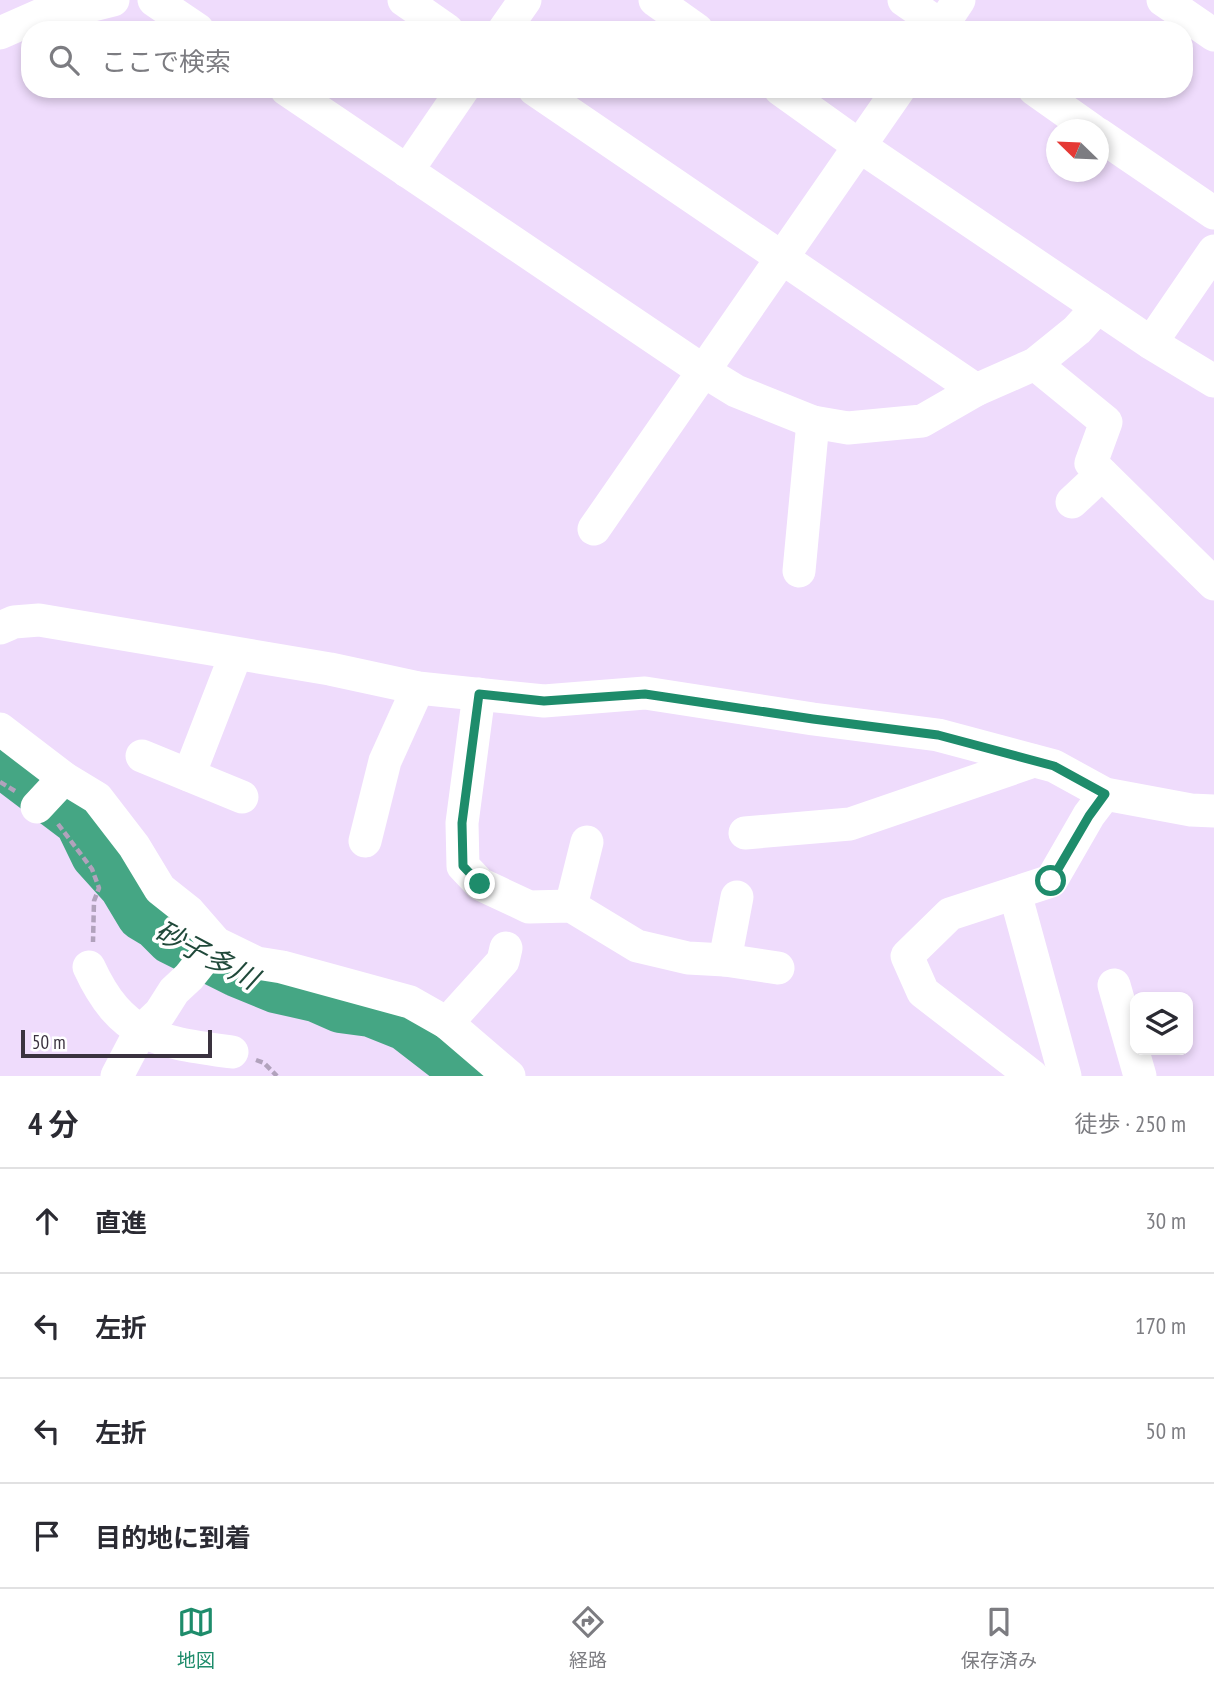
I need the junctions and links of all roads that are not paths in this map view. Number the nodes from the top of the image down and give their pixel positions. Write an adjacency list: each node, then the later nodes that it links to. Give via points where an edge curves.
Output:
1 (113, 0): 8 (street, via 81,8)
2 (154, 0): 9 (street)
3 (404, 0): 10 (street)
4 (525, 0): 11 (street)
5 (655, 0): 12 (street)
6 (904, 0): 13 (street)
7 (1163, 0): 15 (street)
8 (48, 5): 14 (street)
9 (185, 21)
10 (434, 21)
11 (510, 21)
12 (684, 21)
13 (946, 21)
14 (0, 33)
15 (1214, 35)
16 (299, 98): 25 (street)
17 (457, 98): 25 (street)
18 (547, 98): 28 (street)
19 (792, 98): 24 (street)
20 (893, 98): 24 (street)
21 (1047, 98): 22 (street)
22 (1076, 119)
23 (1109, 141): 26 (street)
24 (860, 147): 28 (street); 29 (street)
25 (408, 171): 32 (street)
26 (1214, 213)
27 (1214, 251): 30 (street)
28 (783, 259): 32 (street); 34 (street)
29 (1098, 307): 30 (street); 31 (street)
30 (1151, 343): 33 (street)
31 (1035, 365): 34 (street); 36 (street, via 1106,422 1091,463)
32 (705, 372): 35 (street, via 736,391); 38 (street)
33 (1214, 381)
34 (976, 390): 35 (street, via 922,421 848,428)
35 (813, 422): 39 (street)
36 (1102, 474): 37 (street); 40 (street)
37 (1072, 502)
38 (594, 530)
39 (799, 570)
40 (1214, 584)
41 (0, 628): 42 (street, via 39,620)
42 (236, 654): 43 (street); 48 (street)
43 (418, 688): 44 (street); 53 (street, via 385,761)
44 (479, 694): 47 (street, via 544,701 645,694 938,735); 57 (street, via 462,823 463,866 480,884 529,907)
45 (0, 729): 58 (street, via 52,790 97,798 160,889 189,912)
46 (142, 756): 48 (street)
47 (1034, 761): 49 (street, via 1054,766); 52 (street, via 850,824)
48 (189, 775): 50 (street)
49 (1105, 794): 51 (street); 55 (street, via 1051,881)
50 (242, 797)
51 (1214, 811)
52 (746, 834)
53 (365, 841)
54 (587, 842): 57 (street)
55 (1015, 893): 69 (street, via 950,915 907,956 923,992); 70 (street)
56 (737, 897): 60 (street)
57 (571, 906): 60 (street, via 637,946 688,958)
58 (213, 946): 64 (street, via 257,964 410,1002); 65 (street)
59 (506, 948): 64 (street, via 503,961)
60 (725, 960): 62 (street)
61 (89, 967): 65 (street, via 101,993)
62 (778, 968)
63 (1114, 985): 71 (street)
64 (447, 1023): 68 (street)
65 (140, 1032): 66 (street, via 182,1045); 67 (street)
66 (232, 1052)
67 (117, 1076)
68 (509, 1076)
69 (1032, 1076)
70 (1065, 1076)
71 (1140, 1076)

